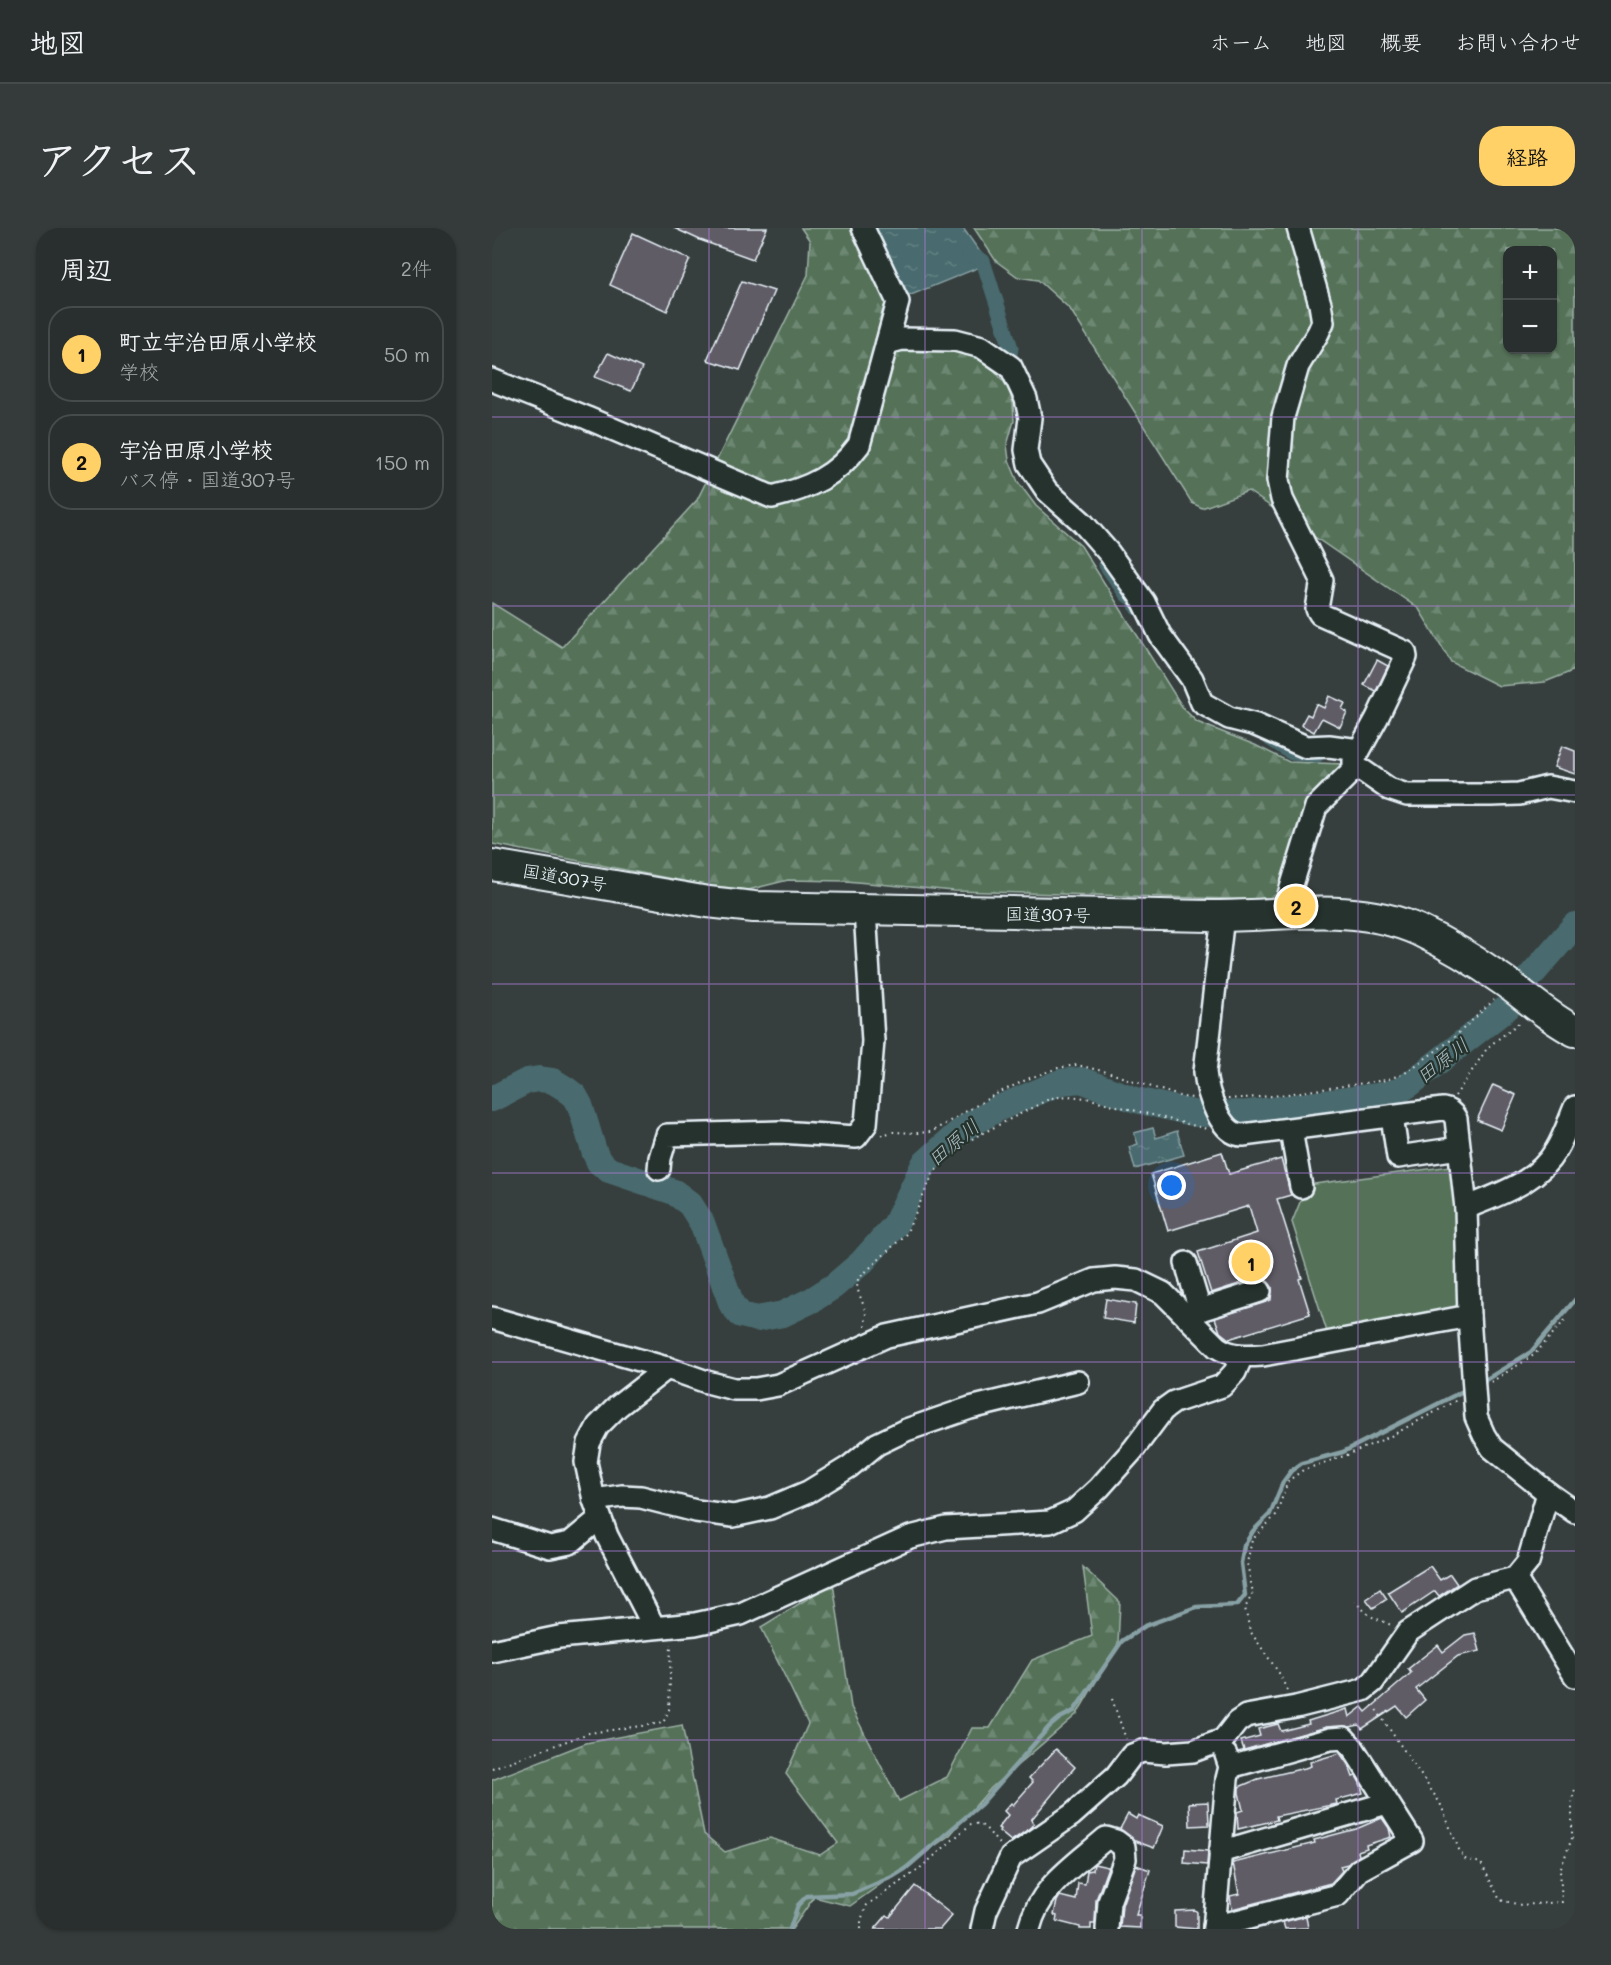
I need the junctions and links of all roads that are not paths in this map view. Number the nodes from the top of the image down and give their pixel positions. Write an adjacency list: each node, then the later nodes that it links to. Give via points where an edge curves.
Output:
1 (863, 228): 3 (street, via 898,302)
2 (1298, 228): 5 (street, via 1323,322 1298,366 1283,417 1278,480 1282,499 1322,580 1317,609 1320,614 1405,651 1407,657)
3 (887, 343): 4 (street, via 859,445 848,460 819,481 772,497); 5 (street, via 902,339 955,340 982,347 1009,366 1026,399 1030,418 1026,450 1029,464 1047,491 1109,553 1192,679 1202,703 1306,747 1329,746)
4 (492, 380)
5 (1356, 760): 6 (street, via 1363,771 1396,793 1407,795 1519,794 1548,787); 9 (street, via 1316,807)
6 (1575, 792)
7 (492, 865): 8 (highway, 国道307号, via 708,902)
8 (866, 910): 10 (highway, 国道307号); 16 (street, via 873,1041 866,1124 856,1137 780,1132 667,1135)
9 (1282, 914): 10 (highway, 国道307号); 11 (highway, 国道307号, via 1354,914 1400,923 1433,938)
10 (1223, 916): 14 (street, via 1206,1081 1219,1114 1232,1133 1239,1136)
11 (1575, 1031)
12 (1575, 1107): 18 (street, via 1560,1143 1541,1170 1530,1179)
13 (1392, 1117): 14 (street); 15 (street, via 1447,1109 1456,1119); 15 (street, via 1398,1157)
14 (1291, 1130): 17 (street)
15 (1459, 1148): 18 (street)
16 (659, 1169)
17 (1301, 1187)
18 (1466, 1208): 22 (street)
19 (1186, 1263): 21 (street)
20 (1260, 1292): 21 (street)
21 (1196, 1315): 24 (street, via 1217,1347); 25 (street, via 1136,1280 1094,1280 1038,1303 887,1336 778,1385 756,1389 725,1387)
22 (1469, 1316): 24 (street); 27 (street, via 1476,1417 1484,1435 1492,1448)
23 (492, 1318): 25 (street)
24 (1242, 1356): 32 (street, via 1235,1372 1222,1386 1174,1402 1163,1410 1133,1450 1074,1511 1050,1522 946,1528 910,1537 741,1614)
25 (667, 1368): 28 (street, via 617,1407 598,1426 589,1443 586,1462)
26 (1078, 1382): 28 (street, via 970,1408 906,1430 877,1444 808,1492 770,1508 733,1516 622,1496)
27 (1548, 1493): 29 (street); 31 (street, via 1528,1562)
28 (597, 1509): 30 (street, via 570,1543 550,1547); 32 (street, via 607,1536)
29 (1575, 1512)
30 (492, 1529)
31 (1515, 1578): 34 (street); 35 (street, via 1475,1588 1408,1632 1363,1690 1246,1716)
32 (663, 1627): 33 (street, via 559,1637)
33 (492, 1651)
34 (1575, 1676)
35 (1223, 1740): 36 (street); 40 (street, via 1193,1751 1143,1751 1132,1755 1116,1776 1072,1815 1011,1857 986,1911)
36 (1230, 1767): 37 (street, via 1344,1738); 38 (street)
37 (1388, 1803): 38 (street); 39 (street, via 1412,1841 1359,1870 1338,1895)
38 (1220, 1852): 39 (street)
39 (1214, 1928)
40 (982, 1929)
41 (1029, 1929): 42 (street, via 1048,1888 1106,1838 1124,1847 1125,1859 1109,1902)
42 (1107, 1929)

